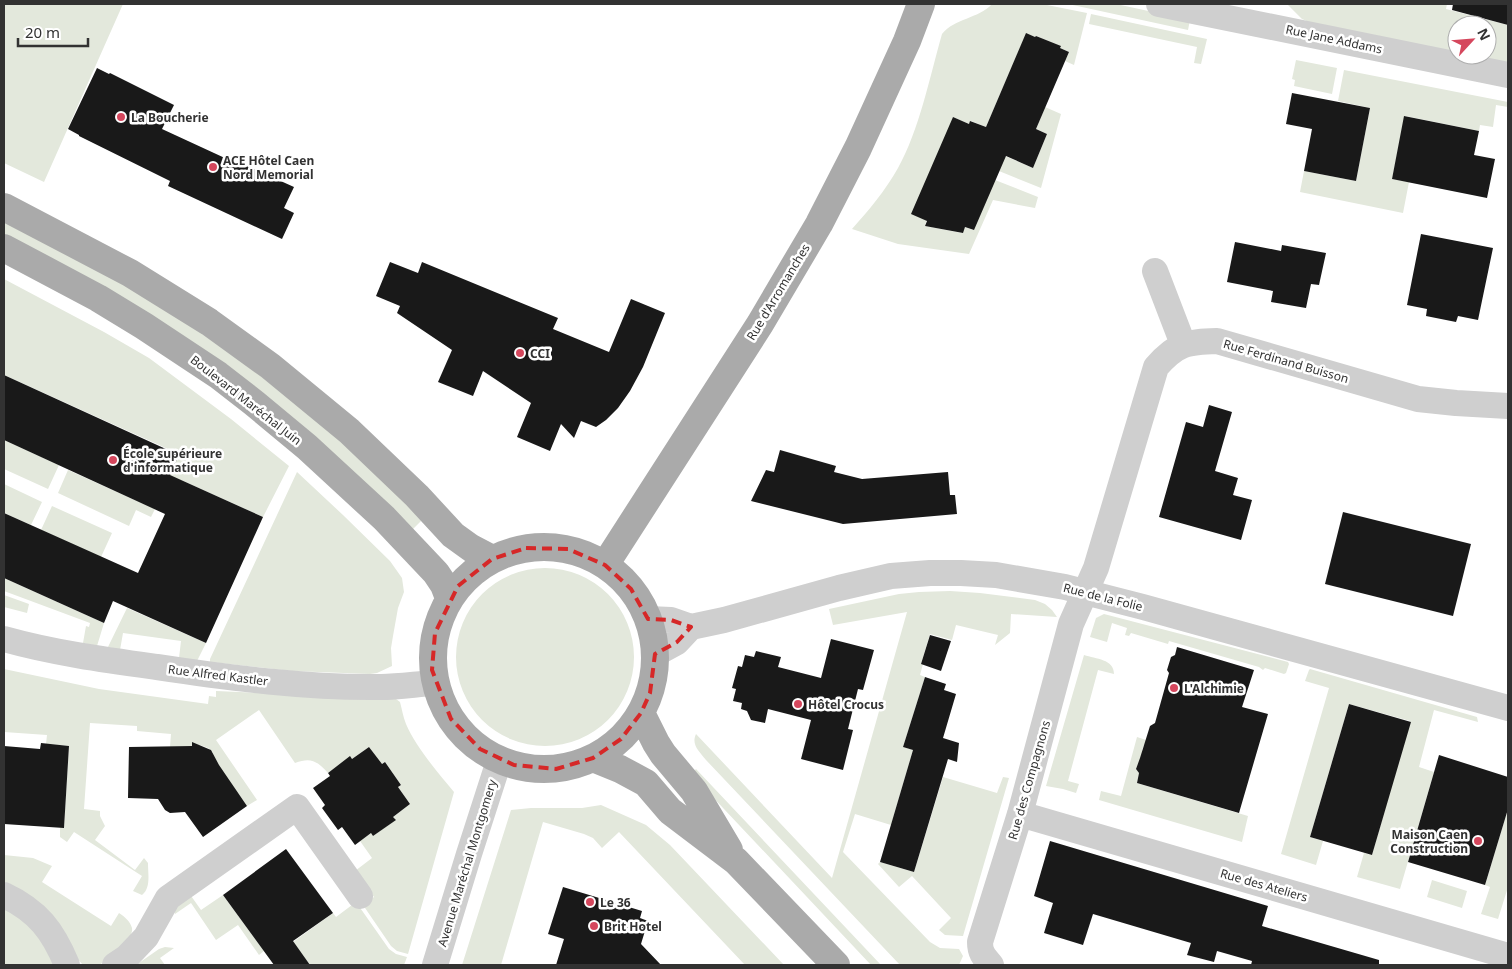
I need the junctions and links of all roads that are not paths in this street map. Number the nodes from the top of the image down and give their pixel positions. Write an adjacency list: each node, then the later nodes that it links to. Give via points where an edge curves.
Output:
1 (922, 4): 11 (main road, Rue d'Arromanches, via 858,148 819,224 760,324)
2 (1159, 4): 3 (street, Rue Jane Addams)
3 (1255, 13): 4 (street, Rue Jane Addams)
4 (1508, 75)
5 (4, 207): 10 (main road, via 130,273 270,366 388,467 453,535)
6 (4, 248): 13 (main road, Boulevard Maréchal Juin, via 121,312 218,375 254,403 384,518 436,573)
7 (1155, 271): 8 (street)
8 (1183, 344): 9 (street, Rue Ferdinand Buisson, via 1217,341 1418,399); 12 (street, via 1156,367 1096,568)
9 (1508, 406)
10 (492, 559): 11 (main road, via 526,548 547,546 588,555); 13 (main road, via 468,575)
11 (605, 564): 14 (main road, via 631,589)
12 (1085, 592): 15 (street, Rue de la Folie, via 980,574 900,575); 19 (street, Rue de la Folie); 23 (street, Rue des Compagnons, via 1071,624)
13 (449, 598): 18 (main road, via 435,633 432,656)
14 (648, 619): 15 (street, Rue de la Folie, via 672,620); 17 (main road)
15 (691, 627): 17 (street, via 677,642)
16 (4, 639): 18 (street, Rue Alfred Kastler, via 104,660 291,683 382,687)
17 (655, 654): 20 (main road, via 650,693)
18 (434, 682): 22 (main road, via 451,719 464,736)
19 (1508, 708)
20 (641, 713): 21 (main road, via 620,739); 24 (main road, via 656,743 694,791)
21 (594, 758): 22 (main road, via 556,769 532,769); 24 (main road, via 646,783 670,811)
22 (499, 761): 30 (street, Avenue Maréchal Montgomery)
23 (1020, 814): 27 (street, Rue des Ateliers); 32 (street, Rue des Compagnons, via 980,942 980,950)
24 (736, 861): 31 (main road)
25 (4, 895): 28 (street, via 27,908 44,923)
26 (360, 896): 29 (street, via 297,807 168,898 146,937)
27 (1508, 956)
28 (67, 965)
29 (115, 965)
30 (435, 965)
31 (836, 965)
32 (991, 965)

